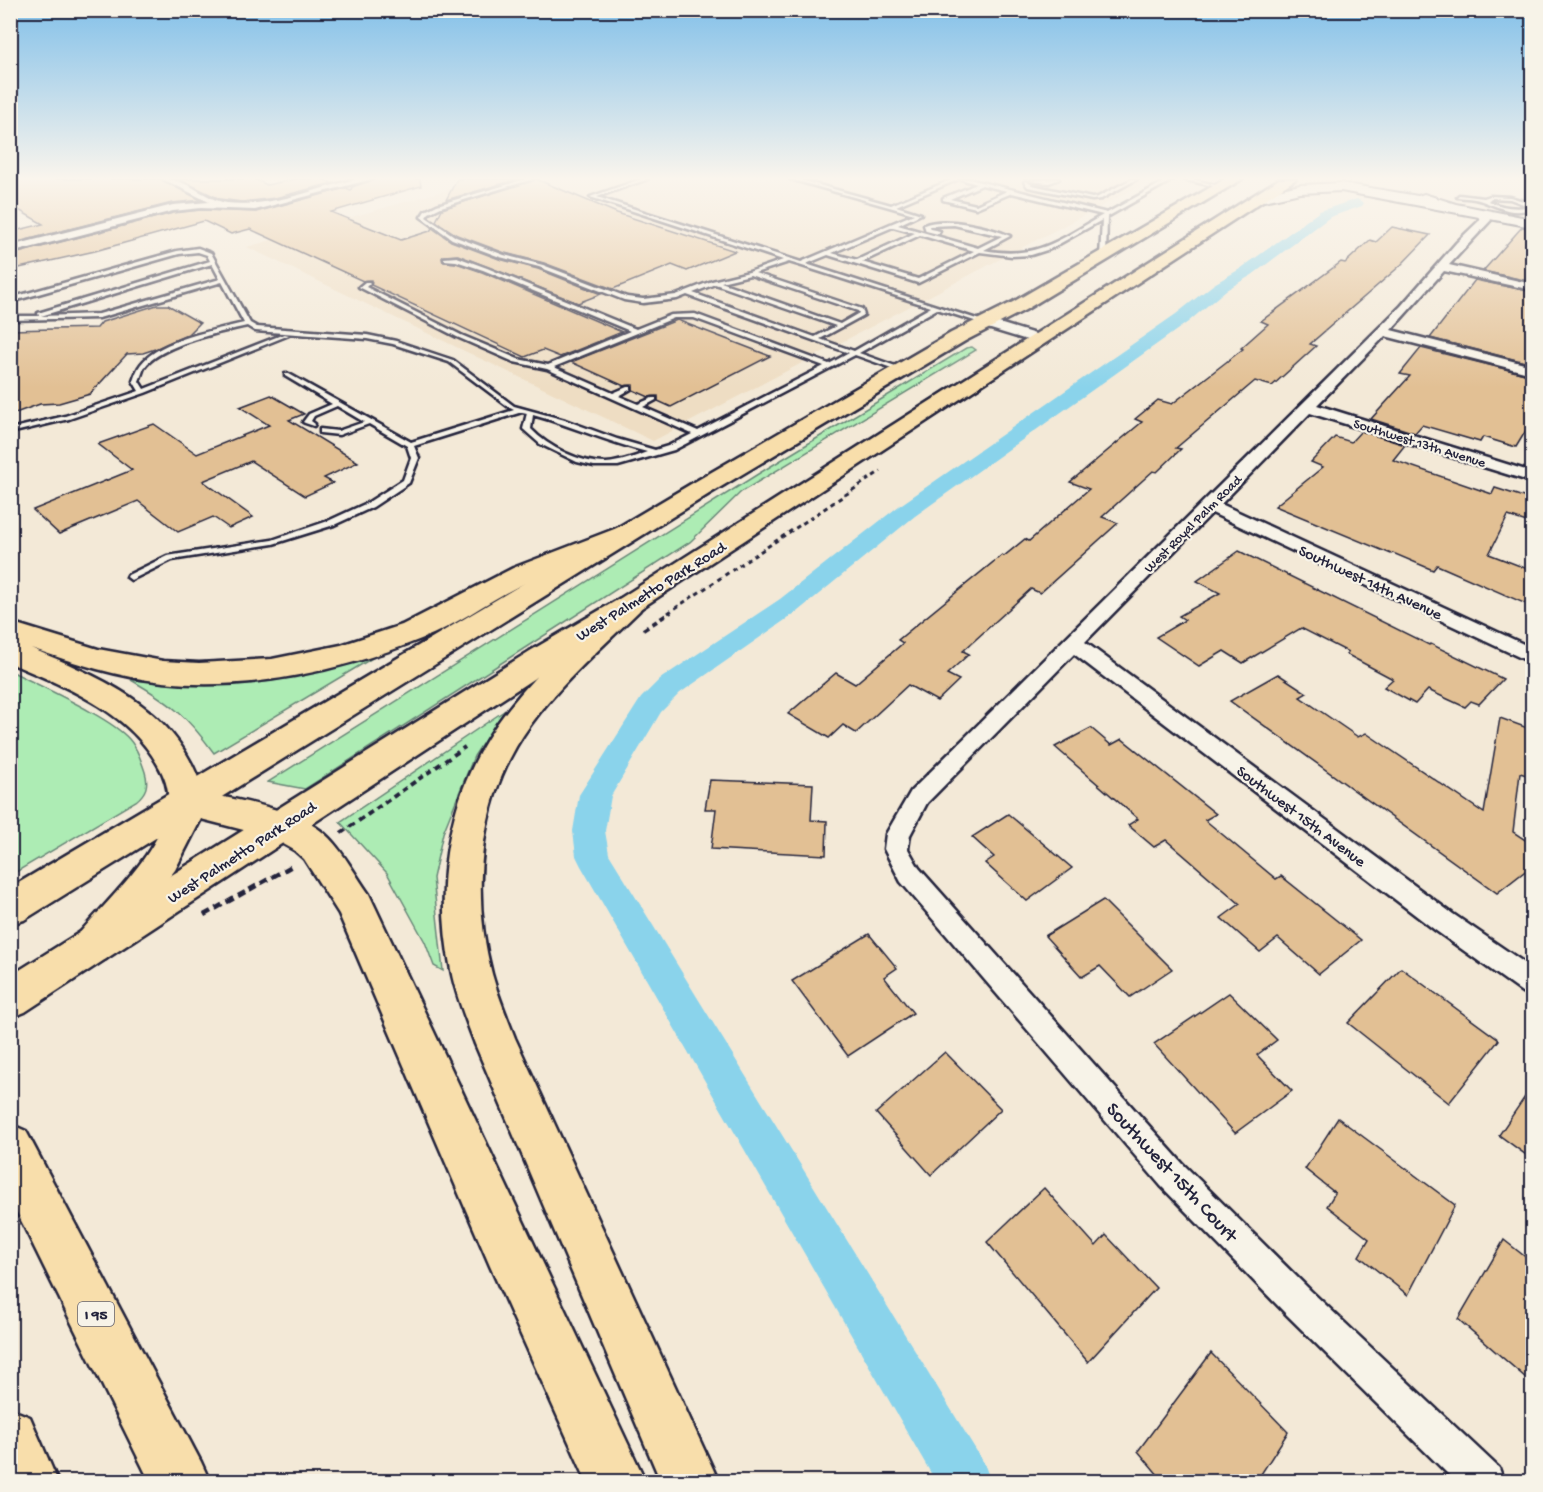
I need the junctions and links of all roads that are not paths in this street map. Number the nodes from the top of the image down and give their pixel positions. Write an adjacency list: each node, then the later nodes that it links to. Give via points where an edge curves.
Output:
1 (482, 249): 25 (lane, via 541,266 626,299 662,301)
2 (753, 249): 15 (lane)
3 (838, 249): 12 (lane)
4 (886, 249): 17 (lane)
5 (975, 249): 11 (lane)
6 (1046, 249): 11 (lane, via 1013,255)
7 (1104, 249): 13 (lane)
8 (1116, 249): 13 (main road)
9 (1183, 249): 39 (main road, West Palmetto Park Road)
10 (1459, 249): 19 (street, West Royal Palm Road)
11 (980, 250): 17 (lane, via 918,281)
12 (828, 253): 17 (lane); 18 (lane)
13 (1103, 256): 32 (main road)
14 (446, 259): 35 (lane, via 457,259)
15 (788, 260): 18 (lane); 20 (lane)
16 (213, 262): 21 (lane); 26 (lane, via 209,254 198,250 179,252); 29 (lane)
17 (857, 262)
18 (801, 264): 27 (lane)
19 (1441, 267): 24 (street); 36 (street, West Royal Palm Road)
20 (750, 273): 22 (lane); 34 (lane, via 860,310 862,314)
21 (223, 280): 29 (lane, via 99,316); 33 (lane)
22 (714, 282): 25 (lane); 34 (lane)
23 (367, 283): 31 (lane, via 362,287)
24 (1533, 287)
25 (687, 292): 38 (lane)
26 (10, 300)
27 (936, 307): 32 (lane); 40 (lane)
28 (10, 318): 29 (lane)
29 (25, 318)
30 (444, 319): 31 (lane)
31 (434, 323): 42 (lane, via 516,361)
32 (986, 323): 39 (street); 43 (main road)
33 (248, 324): 37 (lane, via 255,329); 47 (lane, via 164,350 144,363 136,381)
34 (841, 326): 38 (lane)
35 (635, 331): 41 (lane, via 673,315 695,316); 42 (lane)
36 (1383, 332): 44 (street); 52 (street, West Royal Palm Road)
37 (290, 333): 47 (lane); 53 (lane, via 367,337 451,361 495,396)
38 (815, 339): 40 (lane)
39 (1040, 340): 66 (main road, West Palmetto Park Road)
40 (854, 353): 41 (lane); 43 (lane)
41 (829, 366): 59 (lane)
42 (549, 367): 48 (lane)
43 (902, 370): 64 (main road)
44 (1533, 370)
45 (286, 375): 50 (lane)
46 (629, 388): 48 (lane)
47 (142, 392): 57 (lane, via 68,418)
48 (613, 396): 51 (lane)
49 (654, 399): 51 (lane)
50 (338, 404): 55 (lane); 56 (lane, via 312,415 307,422)
51 (638, 407): 59 (lane)
52 (1307, 407): 62 (street, Southwest 13th Avenue); 63 (street, West Royal Palm Road)
53 (520, 410): 54 (lane); 60 (lane)
54 (530, 414): 61 (lane); 61 (lane, via 527,429 537,441 593,465 631,462)
55 (369, 422): 58 (lane, via 339,433); 60 (lane)
56 (311, 424)
57 (10, 431)
58 (323, 431)
59 (698, 434): 61 (lane)
60 (410, 446): 65 (lane, via 415,458 406,481 370,505 273,542 170,558)
61 (654, 452)
62 (1533, 477)
63 (1209, 506): 68 (street, West Royal Palm Road); 70 (street, Southwest 14th Avenue)
64 (630, 531): 67 (main road, via 507,581 414,631 347,654 304,663 203,673 130,667 89,658); 71 (main road)
65 (131, 577)
66 (633, 620): 72 (main road, West Palmetto Park Road, via 541,658); 83 (main road, via 555,677 498,749 472,814 461,910 471,972 496,1044)
67 (10, 631)
68 (1073, 643): 73 (street, West Royal Palm Road, via 919,797); 76 (street, Southwest 15th Avenue, via 1444,921)
69 (10, 651): 71 (main road, via 98,691 135,713 163,743)
70 (1533, 656)
71 (188, 802): 72 (main road); 74 (main road); 75 (main road, via 164,855)
72 (280, 826): 75 (main road, West Palmetto Park Road); 82 (main road, via 317,849 355,906)
73 (898, 834): 84 (street, Southwest 15th Court, via 896,849 910,875 1173,1174 1299,1303)
74 (10, 908)
75 (92, 947): 77 (main road, West Palmetto Park Road)
76 (1533, 983)
77 (10, 999)
78 (10, 1146): 81 (main road, I 95)
79 (10, 1437): 80 (main road)
80 (29, 1482)
81 (182, 1482)
82 (616, 1482)
83 (690, 1482)
84 (1485, 1482)

